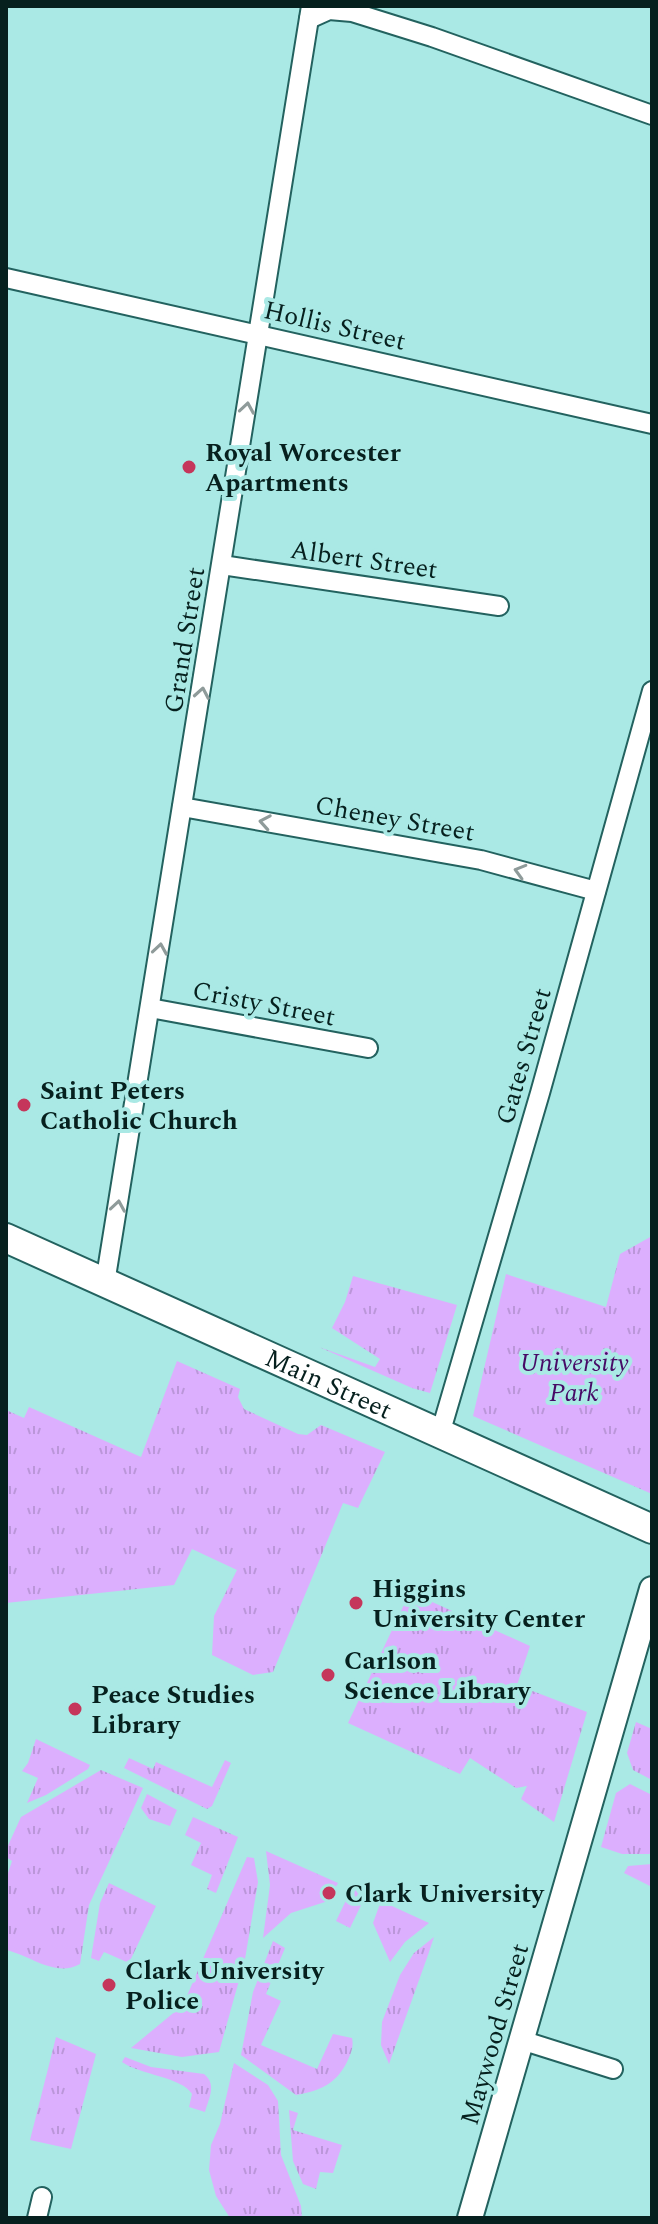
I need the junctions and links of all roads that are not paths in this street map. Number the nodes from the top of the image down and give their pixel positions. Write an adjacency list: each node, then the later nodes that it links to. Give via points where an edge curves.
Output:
1 (310, 13): 2 (street, via 352,12); 4 (street, Grand Street)
2 (652, 115)
3 (6, 278): 4 (street, Hollis Street)
4 (259, 335): 5 (street, Hollis Street); 6 (street, Grand Street, one-way to 4)
5 (652, 424)
6 (222, 565): 7 (street, Albert Street); 9 (street, Grand Street, one-way to 6)
7 (499, 606)
8 (652, 691): 10 (street, Gates Street)
9 (182, 807): 10 (street, Cheney Street, one-way to 9, via 481,860); 11 (street, Grand Street, one-way to 9)
10 (596, 891): 15 (street, Gates Street)
11 (150, 1008): 12 (street, Cristy Street); 14 (street, Grand Street, one-way to 11)
12 (368, 1048)
13 (6, 1238): 14 (main road, Main Street)
14 (105, 1283): 15 (main road, Main Street)
15 (440, 1434): 16 (main road, Main Street)
16 (652, 1529)
17 (652, 1589): 18 (street, Maywood Street)
18 (521, 2040): 19 (street); 22 (street, Maywood Street)
19 (613, 2069)
20 (42, 2197): 21 (street)
21 (37, 2218)
22 (470, 2218)

